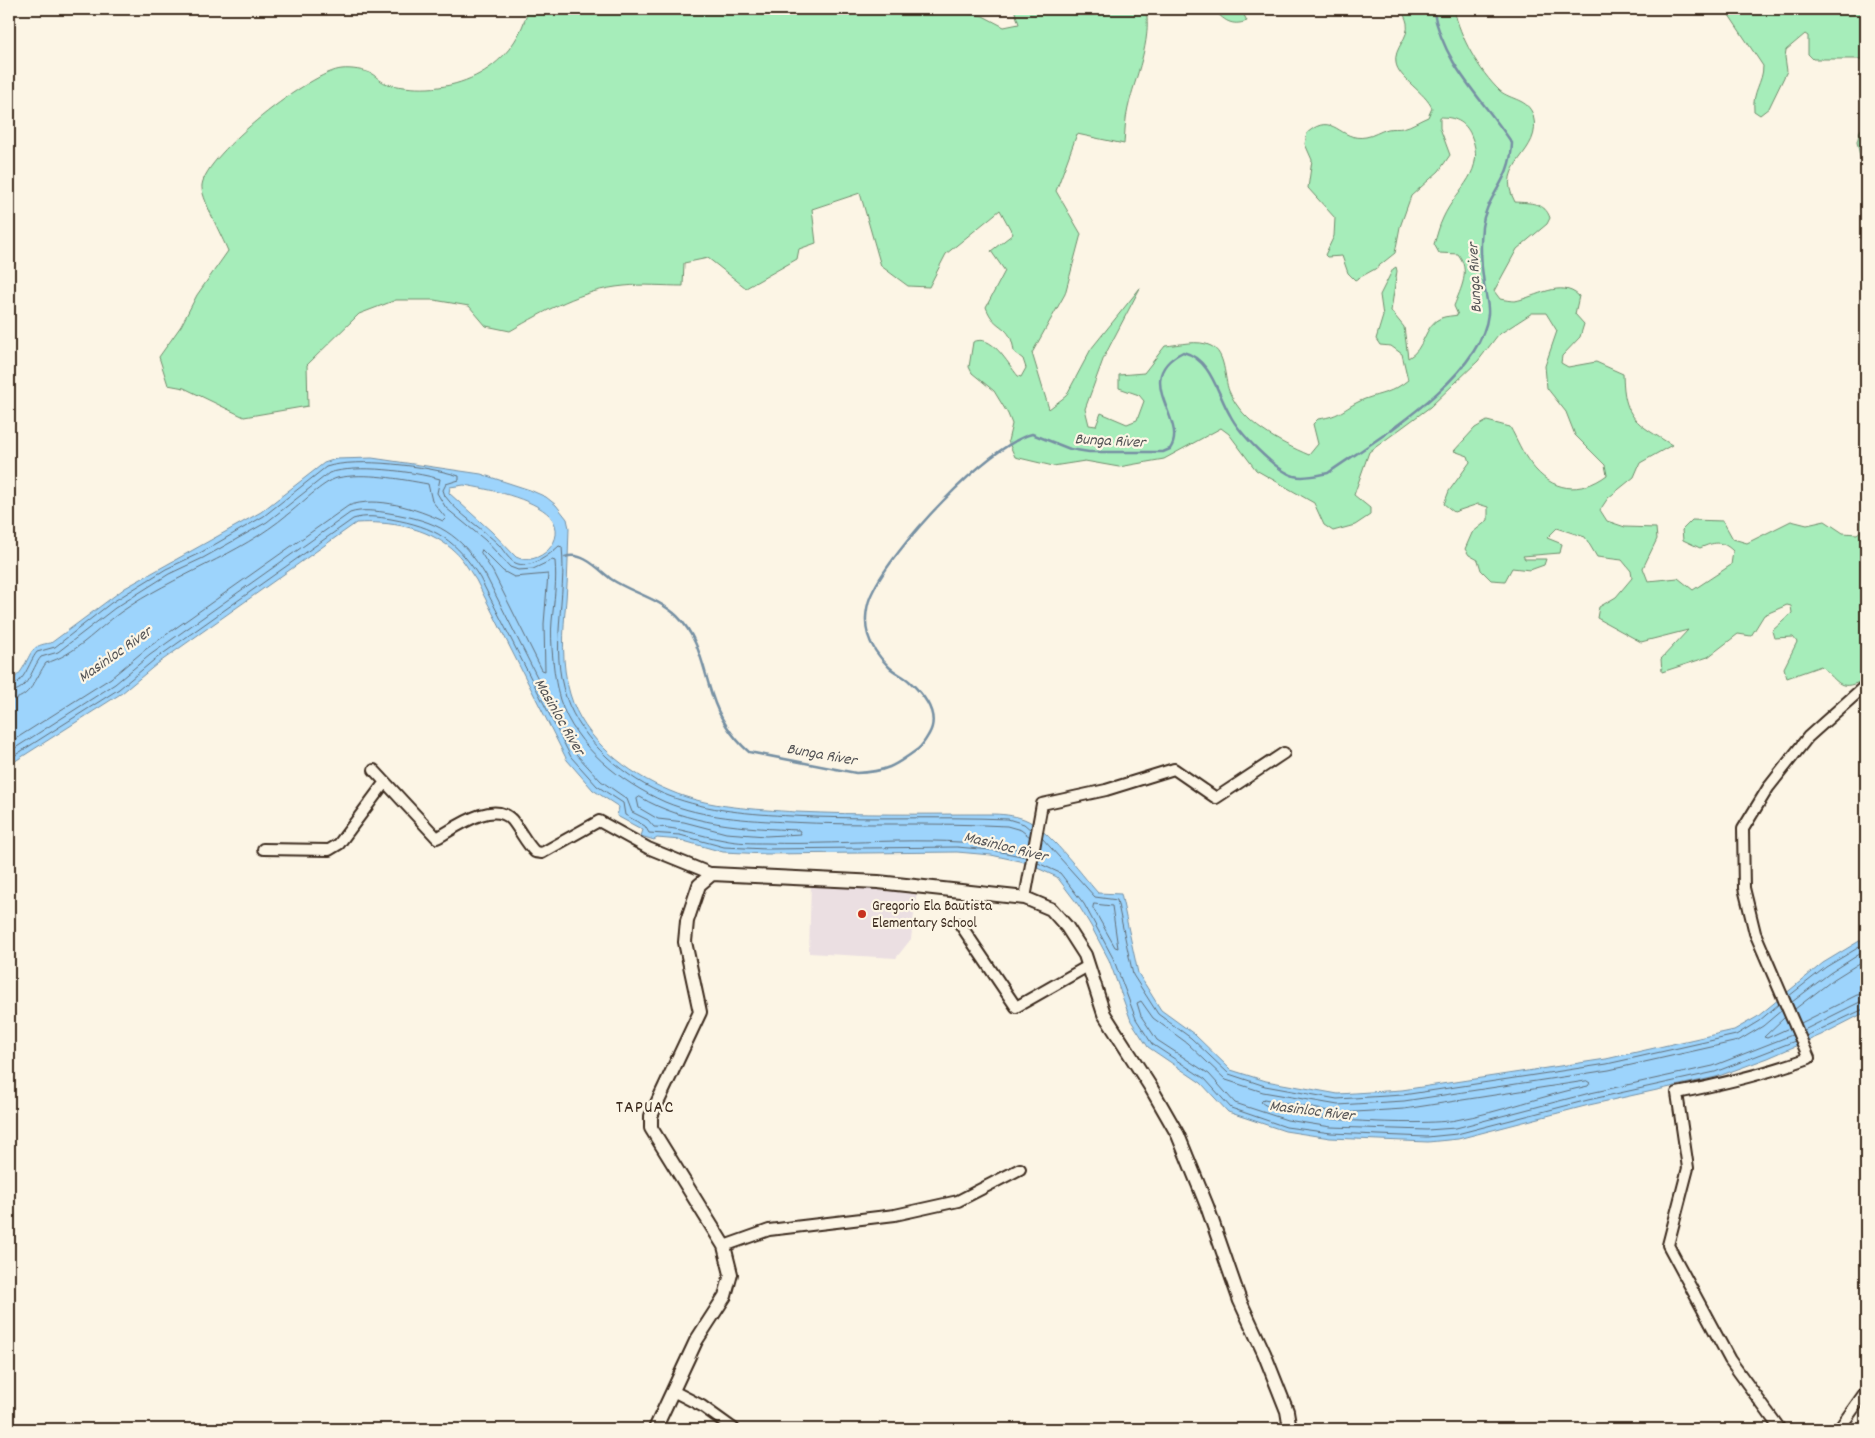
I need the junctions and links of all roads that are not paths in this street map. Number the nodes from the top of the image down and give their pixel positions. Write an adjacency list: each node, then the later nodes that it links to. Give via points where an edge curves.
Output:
1 (1866, 685): 17 (street, via 1808,737 1768,788 1743,829 1744,888 1756,933 1809,1058 1779,1069 1677,1092 1688,1168 1668,1245 1730,1360)
2 (1284, 753): 7 (street, via 1216,798 1174,769 1106,790 1042,804)
3 (374, 770): 4 (street)
4 (385, 782): 5 (street, via 339,844 329,850); 6 (street, via 437,838 479,814 496,813 510,818 529,846 542,853 598,821 648,848)
5 (263, 849)
6 (712, 874): 7 (street, via 878,882); 11 (street, via 699,885 687,920 685,942 700,1012 651,1116 651,1128)
7 (1025, 898): 9 (street, via 1051,909 1068,927)
8 (960, 924): 9 (street, via 1016,1006)
9 (1088, 966): 16 (street, via 1104,1014 1178,1135 1208,1206 1240,1301 1283,1402)
10 (1020, 1169): 11 (street, via 958,1201 895,1215 769,1230)
11 (724, 1246): 12 (street, via 731,1274 726,1296 696,1342)
12 (673, 1391): 14 (street); 15 (street, via 702,1406)
13 (1866, 1391): 18 (street)
14 (655, 1429)
15 (734, 1429)
16 (1290, 1429)
17 (1780, 1429)
18 (1839, 1429)

